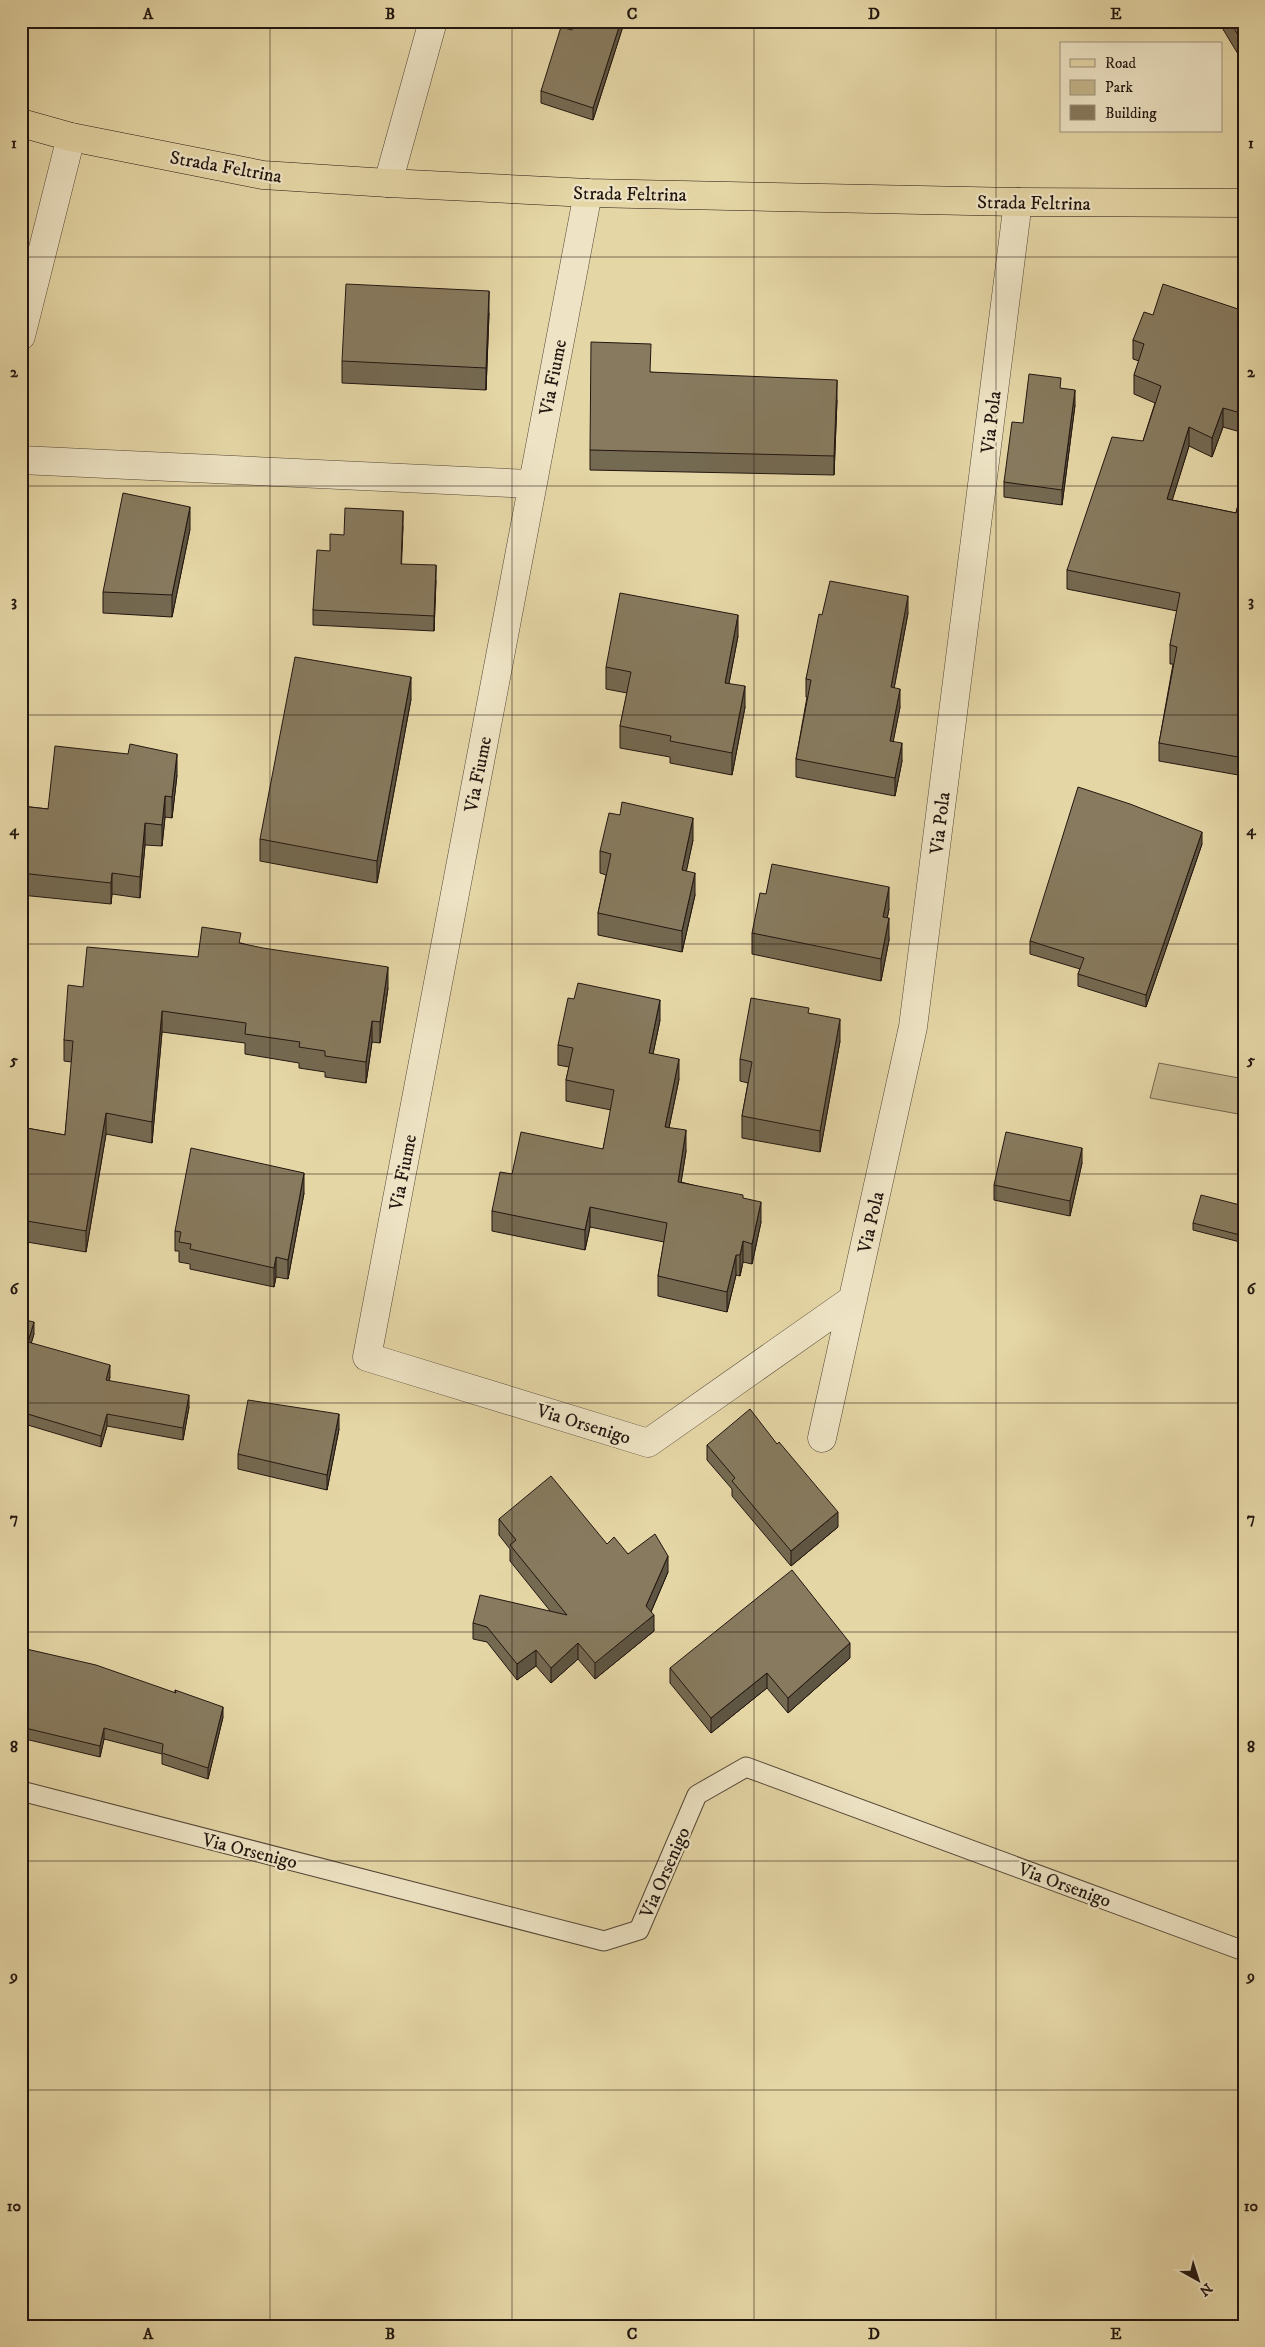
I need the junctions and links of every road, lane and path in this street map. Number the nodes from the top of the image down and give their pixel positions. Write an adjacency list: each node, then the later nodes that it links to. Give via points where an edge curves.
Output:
1 (433, 21): 4 (street)
2 (21, 123): 3 (main road, Strada Feltrina)
3 (71, 137): 4 (main road, Strada Feltrina, via 262,175); 8 (street)
4 (388, 184): 5 (main road, Strada Feltrina)
5 (588, 193): 6 (main road, Strada Feltrina); 10 (street, Via Fiume)
6 (1018, 202): 7 (main road, Strada Feltrina); 11 (street, Via Pola, via 913,1027)
7 (1244, 203)
8 (21, 336)
9 (21, 460): 10 (street)
10 (531, 484): 12 (street, Via Fiume)
11 (852, 1299): 12 (street, Via Orsenigo, via 648,1443); 13 (street, Via Pola)
12 (367, 1356)
13 (822, 1438)
14 (21, 1791): 15 (lane, Via Orsenigo, via 604,1941 639,1930 697,1795 746,1767)
15 (1244, 1951)

